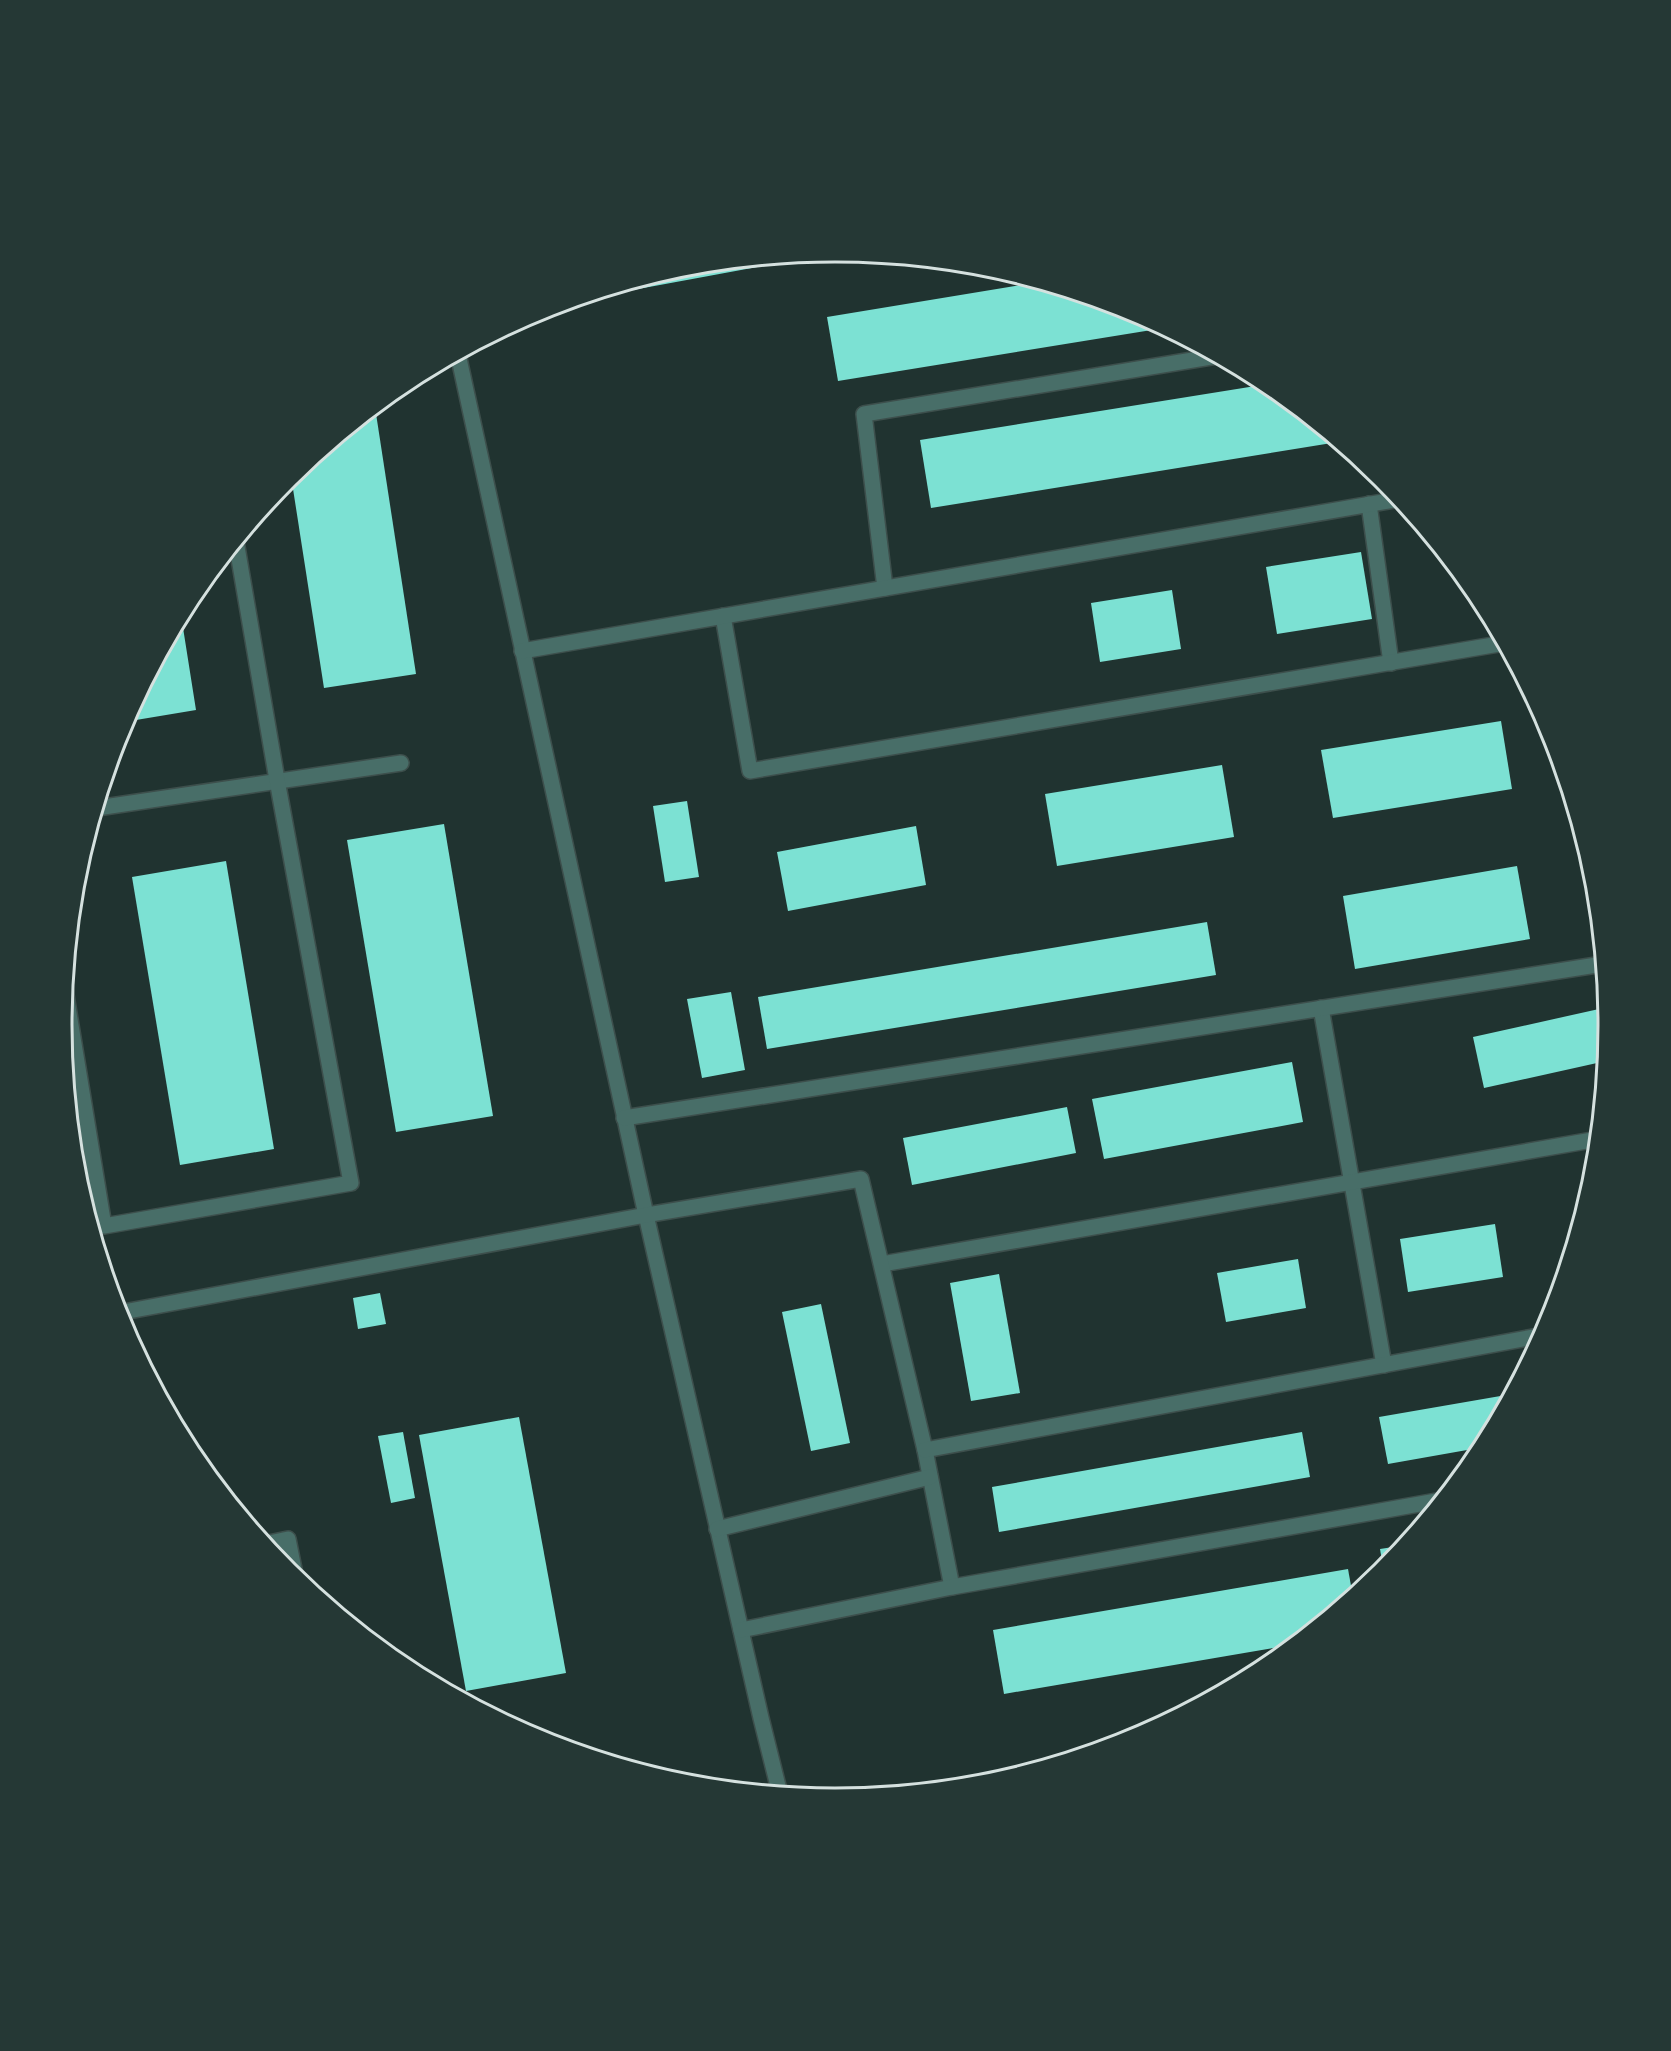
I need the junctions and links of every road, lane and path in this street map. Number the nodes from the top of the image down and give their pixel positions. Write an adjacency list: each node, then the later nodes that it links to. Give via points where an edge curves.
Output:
1 (1205, 358): 6 (lane, via 864,414)
2 (460, 361): 9 (lane)
3 (1389, 501): 4 (lane)
4 (1369, 504): 6 (lane); 10 (lane)
5 (234, 556): 12 (lane)
6 (885, 588): 7 (lane)
7 (723, 616): 9 (lane); 10 (lane, via 750,771)
8 (1497, 644): 10 (lane)
9 (522, 651): 17 (lane)
10 (1391, 663)
11 (401, 764): 12 (lane)
12 (277, 780): 13 (lane); 16 (lane, via 351,1183 104,1226)
13 (105, 807)
14 (1596, 965): 15 (lane)
15 (1321, 1008): 17 (lane); 19 (lane)
16 (72, 1034)
17 (624, 1118): 20 (lane)
18 (1589, 1140): 19 (lane)
19 (1353, 1182): 21 (lane); 24 (lane)
20 (646, 1215): 21 (lane, via 861,1179); 22 (lane); 28 (lane)
21 (882, 1264): 25 (lane)
22 (128, 1311)
23 (1532, 1337): 24 (lane)
24 (1384, 1365): 25 (lane)
25 (925, 1450): 26 (lane)
26 (930, 1477): 28 (lane); 31 (lane)
27 (1432, 1502): 31 (lane)
28 (717, 1528): 32 (lane)
29 (274, 1542): 30 (lane, via 288,1539)
30 (292, 1561)
31 (952, 1587): 32 (lane)
32 (741, 1630): 33 (lane)
33 (778, 1786)

